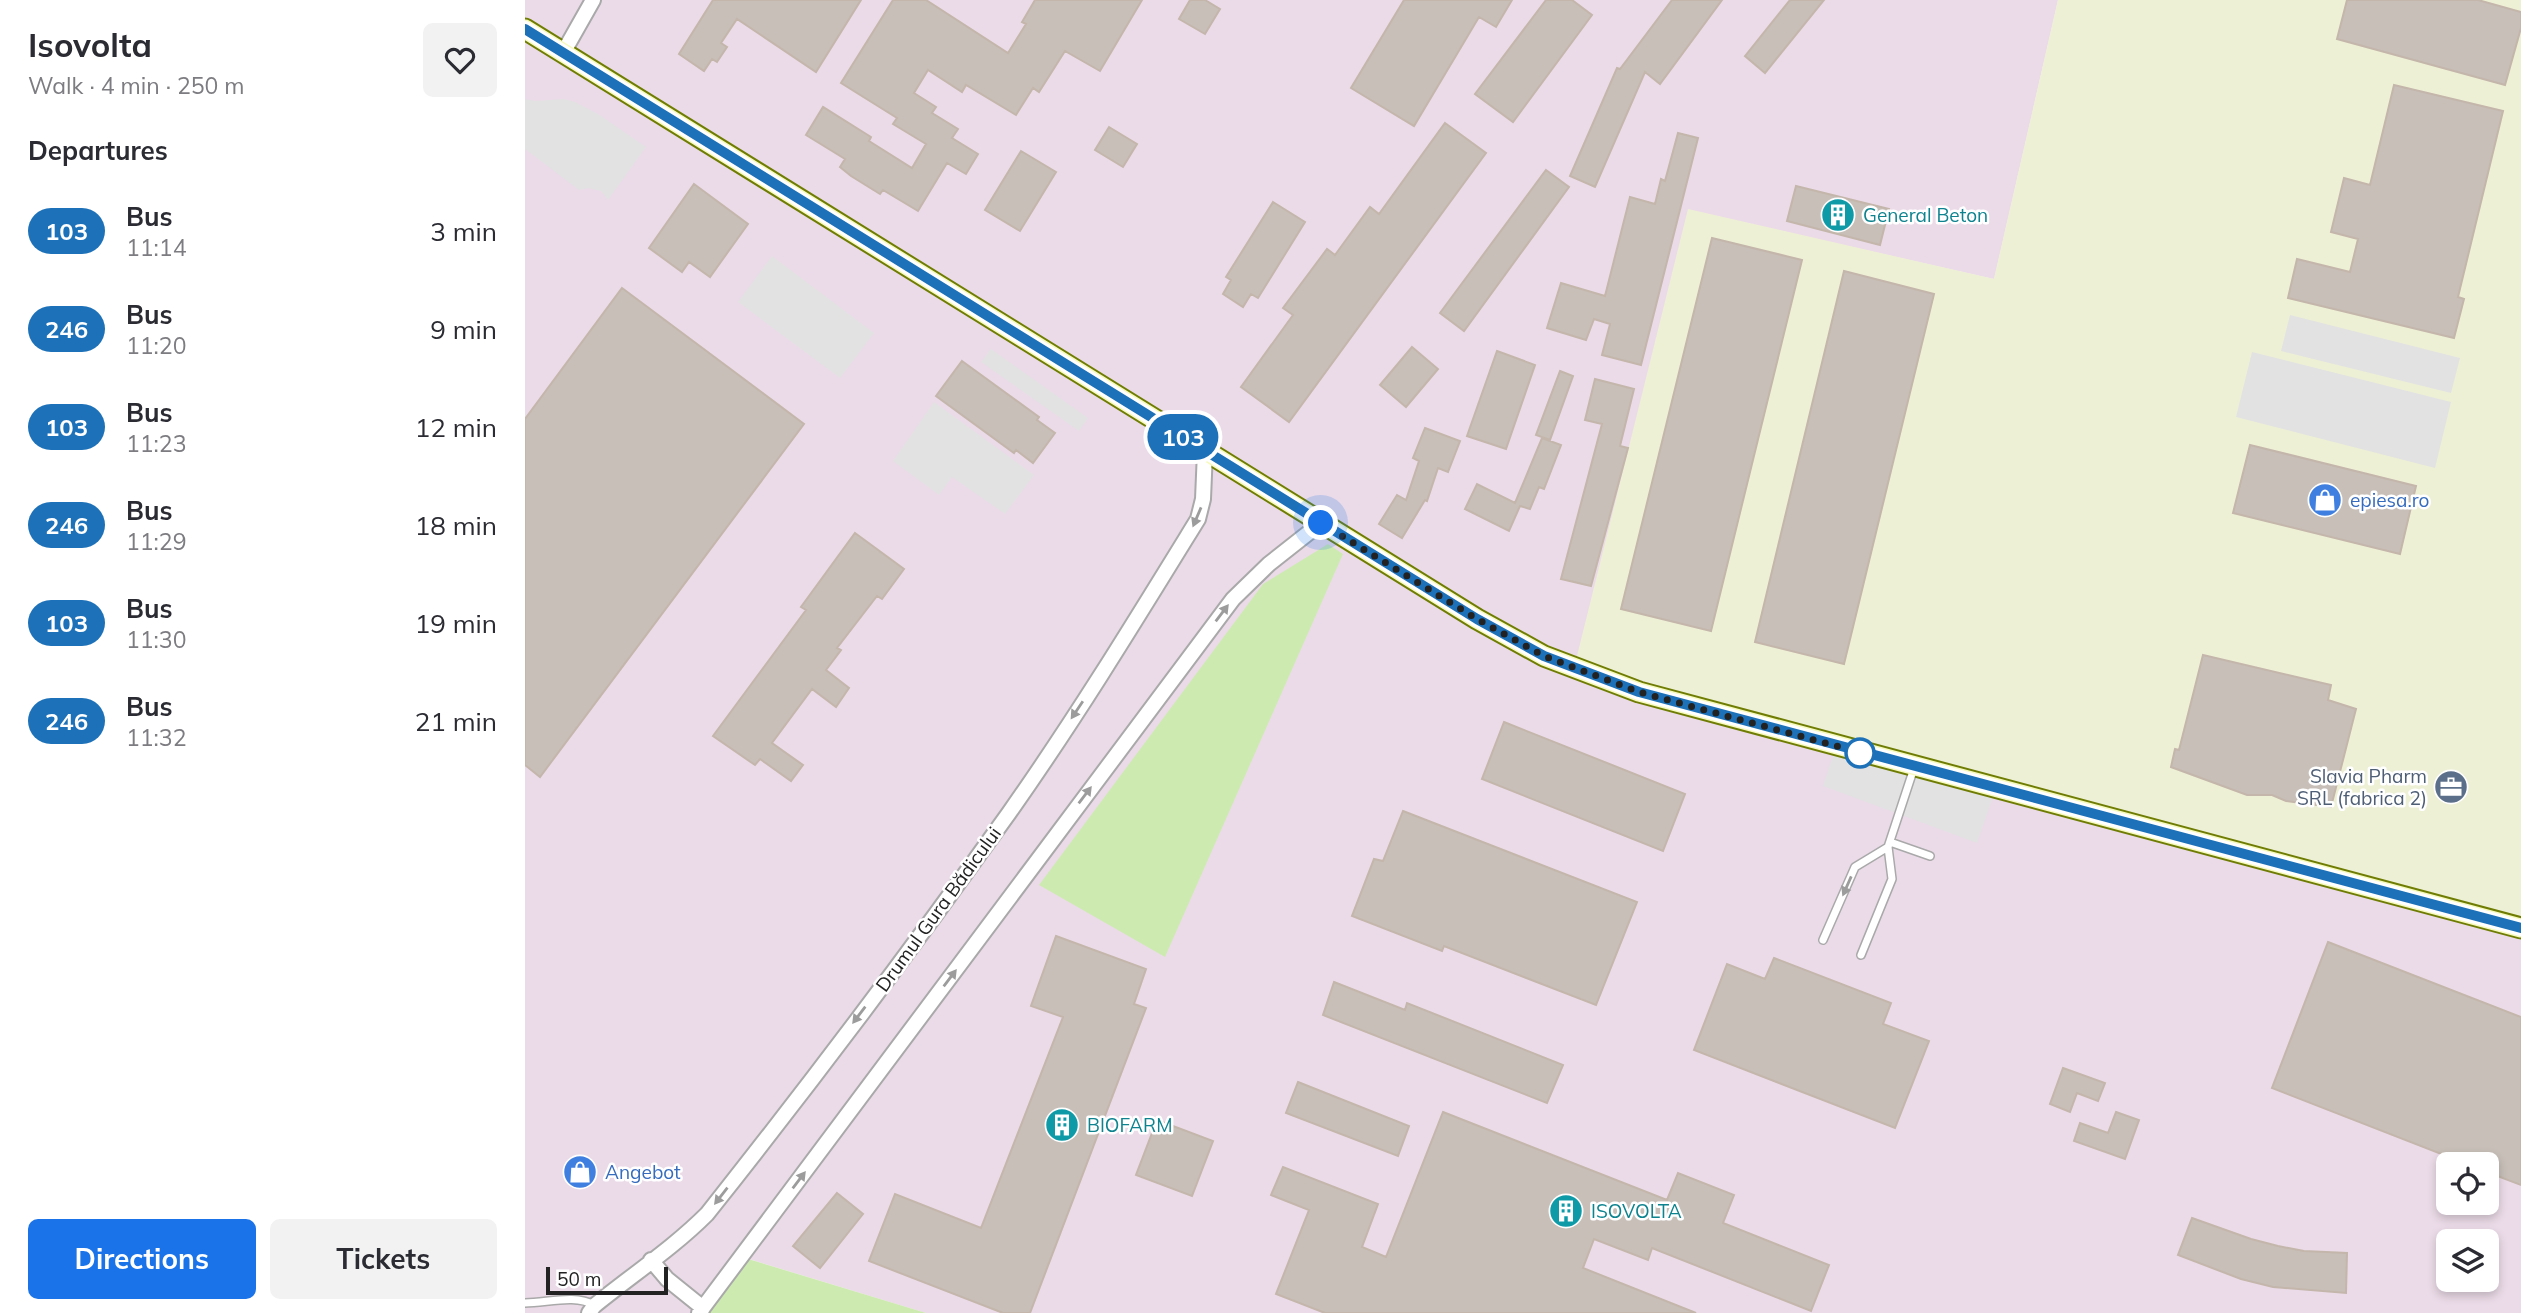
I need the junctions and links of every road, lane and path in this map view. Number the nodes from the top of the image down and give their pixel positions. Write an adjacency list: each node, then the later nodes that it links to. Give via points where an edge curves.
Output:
1 (593, 0): 3 (street)
2 (525, 29): 3 (main road)
3 (563, 53): 4 (main road)
4 (1205, 451): 5 (main road); 12 (street, Drumul Gura Bădicului, one-way to 12, via 1198,519 1010,811 707,1214)
5 (1321, 523): 6 (main road, via 1512,639 1592,676); 15 (street, one-way to 5, via 1233,599)
6 (1914, 767): 7 (lane); 9 (main road)
7 (1889, 844): 8 (lane); 10 (lane, one-way to 10, via 1855,867); 11 (lane, via 1892,878)
8 (1930, 856)
9 (2521, 928)
10 (1823, 940)
11 (1861, 955)
12 (651, 1260): 14 (street, Drumul Gura Bădicului); 15 (street)
13 (525, 1303): 14 (lane, via 586,1300)
14 (592, 1309)
15 (701, 1310)

